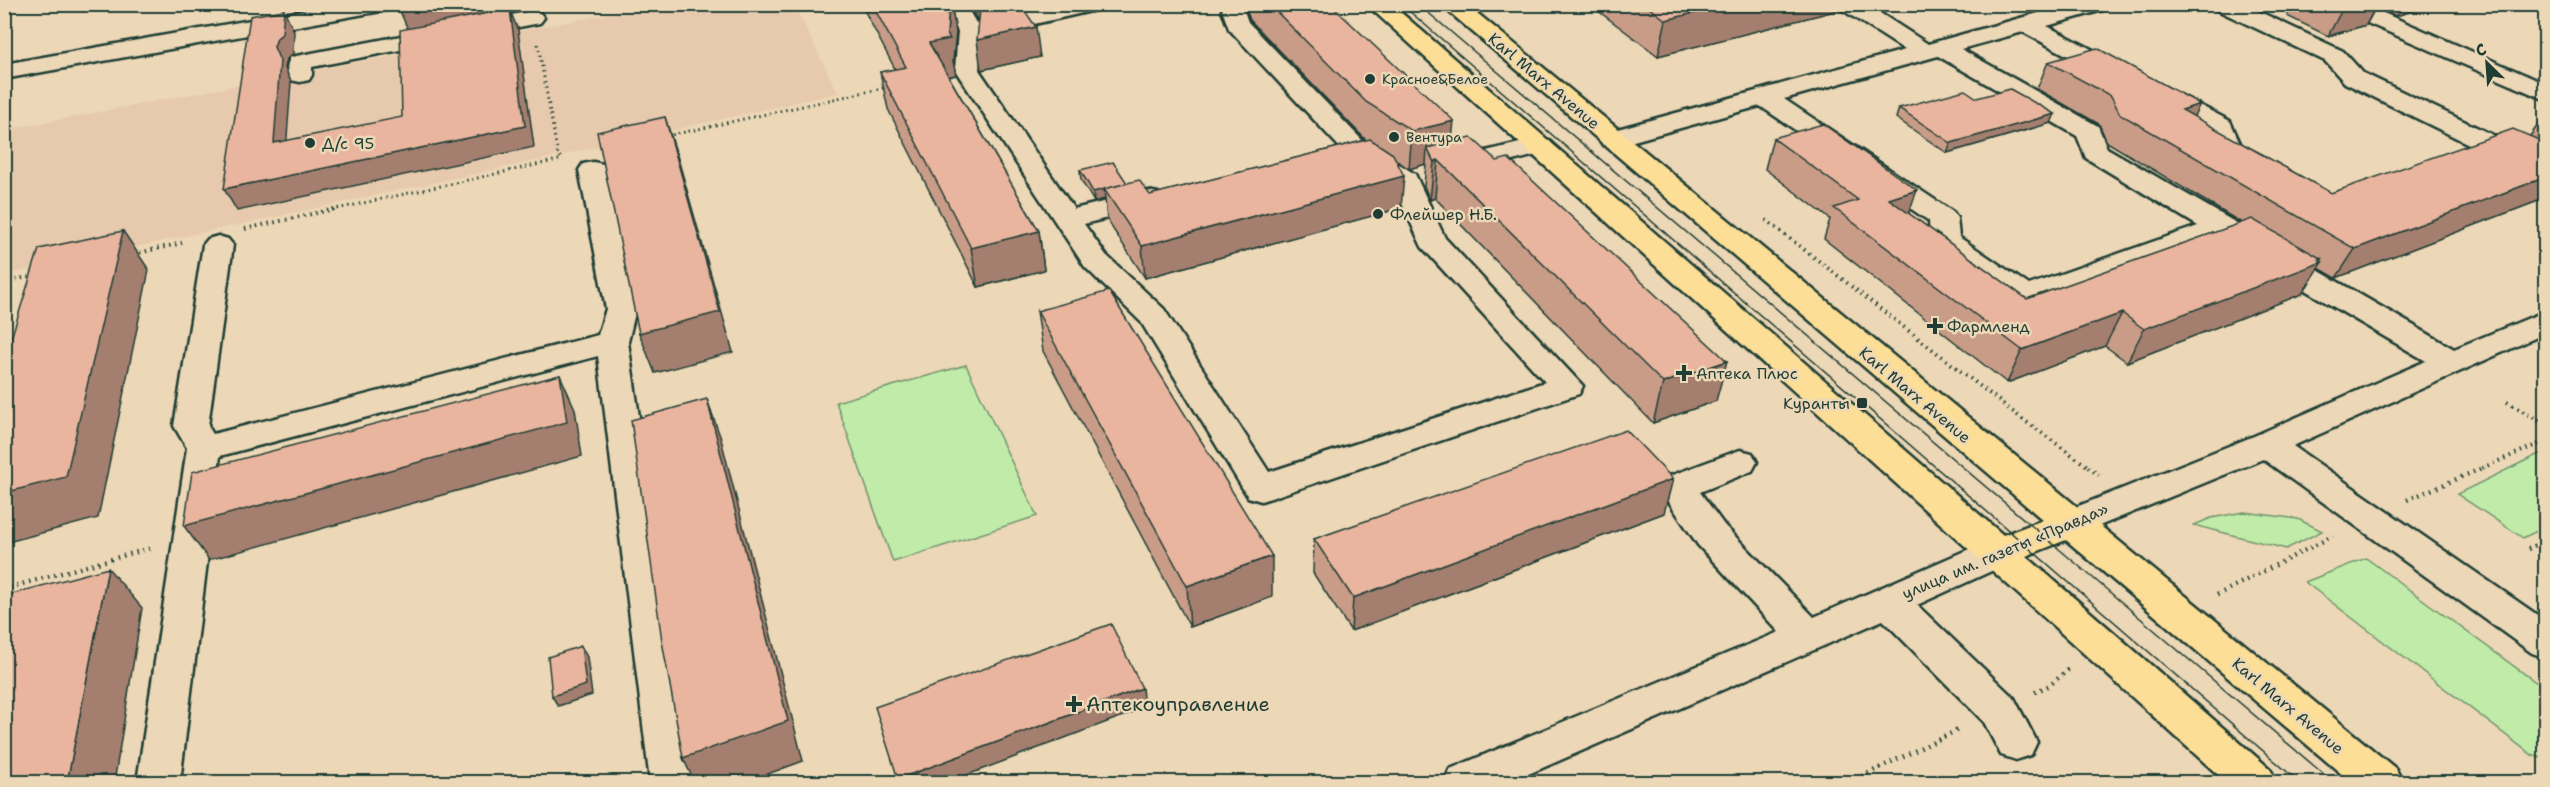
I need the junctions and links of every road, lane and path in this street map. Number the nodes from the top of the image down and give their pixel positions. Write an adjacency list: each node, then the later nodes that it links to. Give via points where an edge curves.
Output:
1 (381, 4): 15 (street)
2 (952, 4): 13 (street)
3 (1092, 4): 13 (street)
4 (1377, 4): 22 (main road)
5 (1451, 4): 21 (main road, Karl Marx Avenue)
6 (1849, 4): 14 (street)
7 (2098, 4): 12 (street)
8 (2223, 4): 23 (street, via 2334,56 2354,78 2496,147)
9 (2343, 4): 18 (street)
10 (1237, 6): 27 (street, via 1237,24 1342,150)
11 (533, 17): 16 (street, via 300,62); 24 (path, via 558,156)
12 (2026, 24): 14 (street); 26 (street, via 2221,127 2229,149)
13 (970, 31): 30 (street, via 967,70)
14 (1933, 50): 19 (street); 31 (street, via 2089,132 2095,152)
15 (4, 72)
16 (300, 75)
17 (897, 85): 20 (path)
18 (2546, 93)
19 (1764, 97): 21 (street); 31 (street, via 1944,218 1945,240 2025,297)
20 (667, 136)
21 (1612, 139): 45 (main road, Karl Marx Avenue)
22 (1540, 146): 27 (street); 49 (main road)
23 (2453, 154)
24 (563, 159): 25 (path); 32 (path)
25 (593, 170): 37 (street, via 621,309)
26 (2280, 177)
27 (1405, 180): 30 (street, via 1432,241 1567,386 1261,488 1153,316 1095,261)
28 (1172, 193): 30 (street)
29 (1760, 216): 44 (path)
30 (1069, 219)
31 (2221, 228): 38 (street)
32 (215, 239): 33 (path); 42 (street, via 191,426)
33 (132, 254)
34 (39, 274): 35 (path)
35 (4, 282)
36 (2546, 321): 38 (street, улица им. газеты «Правда»)
37 (612, 342): 42 (street); 55 (street)
38 (2452, 362): 41 (street, улица им. газеты «Правда»)
39 (2507, 402): 40 (path)
40 (2546, 425)
41 (2266, 444): 44 (street, улица им. газеты «Правда»); 53 (street)
42 (204, 448): 46 (street)
43 (1740, 462): 52 (street, via 1677,487 1711,535)
44 (2131, 498): 45 (street, улица им. газеты «Правда»)
45 (2069, 524): 49 (main road, улица им. газеты «Правда»); 59 (main road, Karl Marx Avenue)
46 (190, 537): 50 (path); 56 (street)
47 (2546, 540): 48 (path)
48 (2528, 549)
49 (1996, 553): 51 (street, улица им. газеты «Правда»); 58 (main road)
50 (4, 589)
51 (1888, 601): 52 (street, улица им. газеты «Правда»); 54 (street, via 1999,710)
52 (1808, 637): 57 (street, улица им. газеты «Правда»)
53 (2546, 642)
54 (2016, 741)
55 (666, 781)
56 (158, 783)
57 (1465, 783)
58 (2255, 783)
59 (2381, 783)

